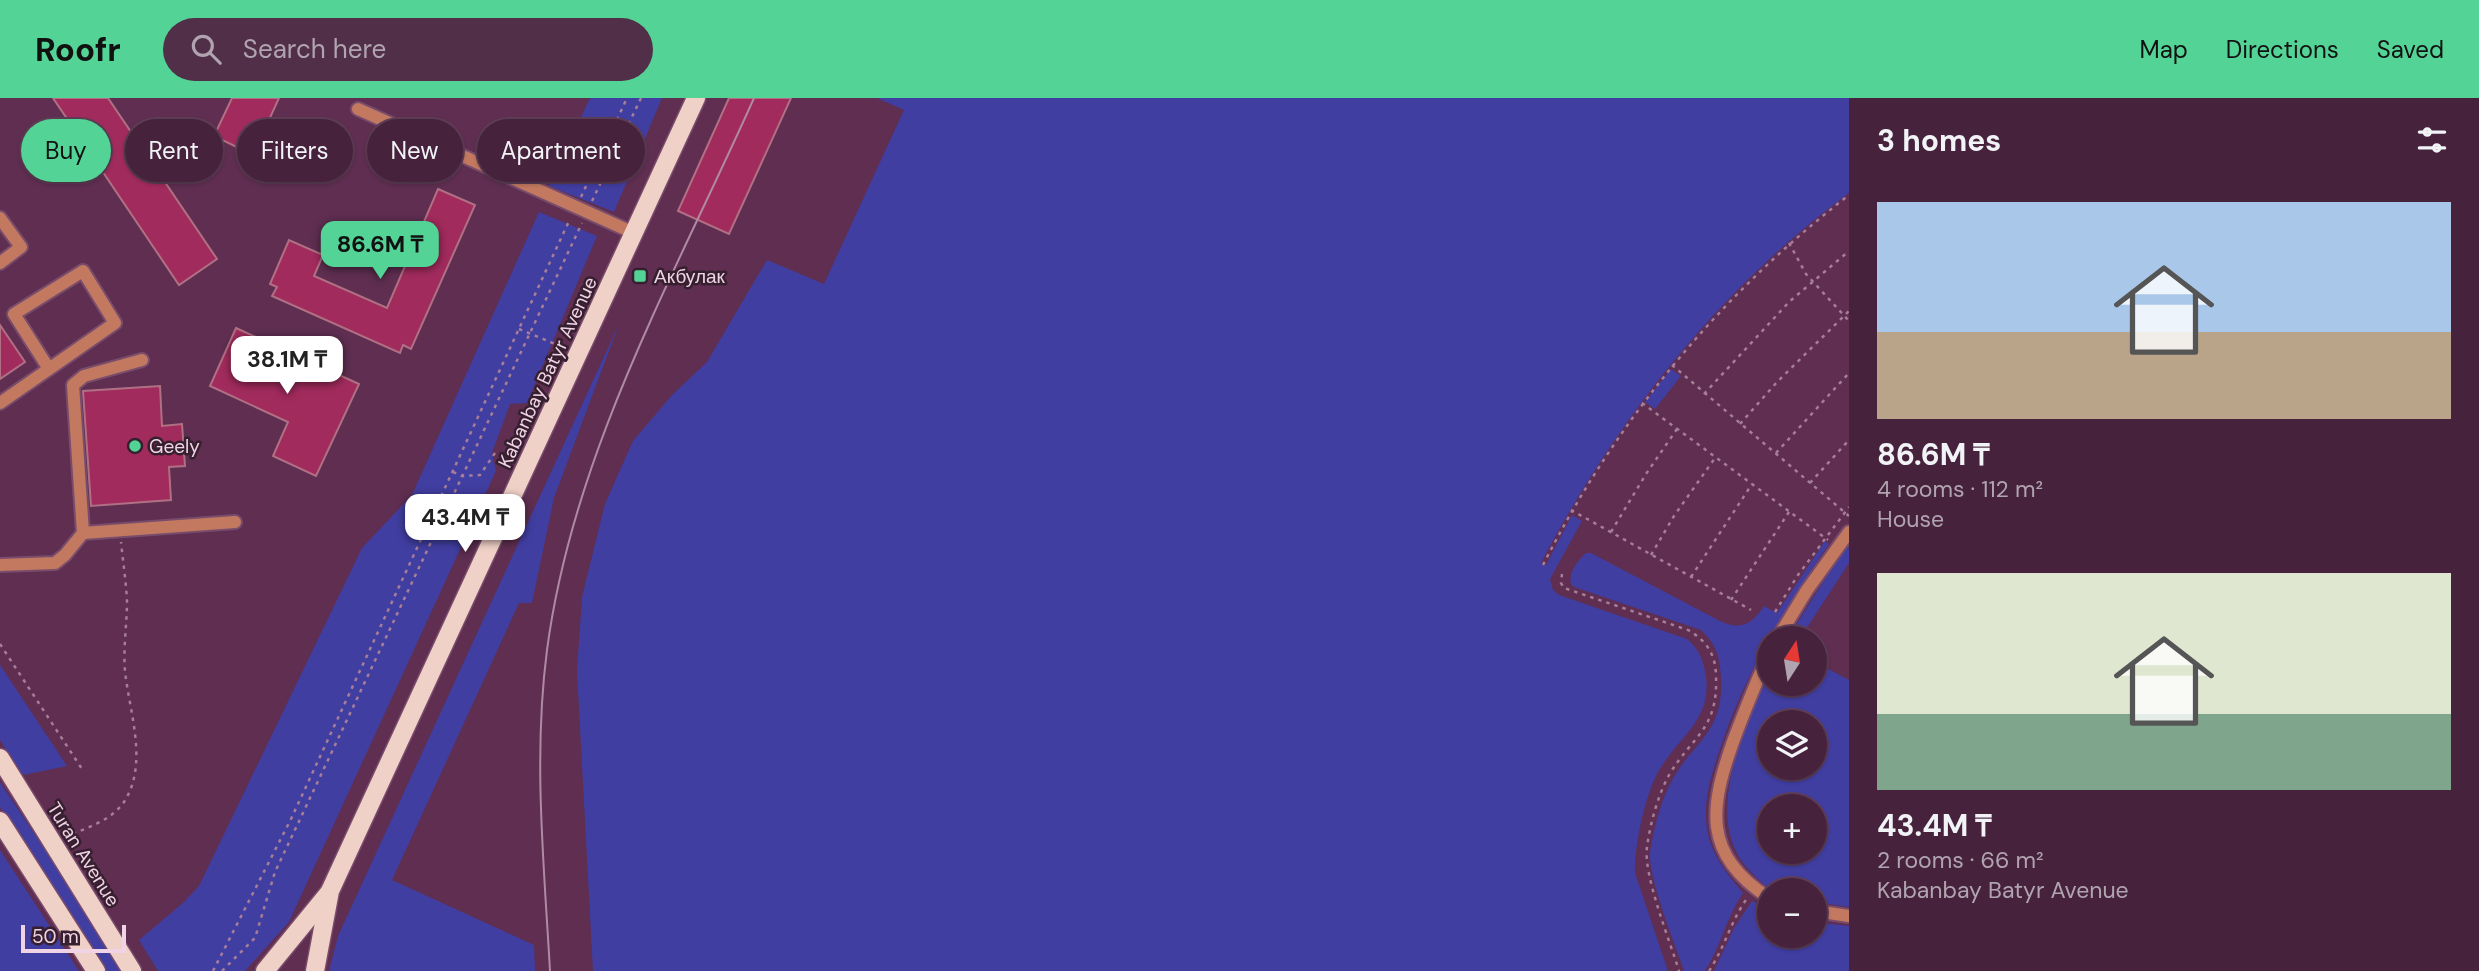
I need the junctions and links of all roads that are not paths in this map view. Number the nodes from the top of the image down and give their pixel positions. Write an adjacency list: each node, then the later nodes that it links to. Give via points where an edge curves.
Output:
1 (696, 98): 4 (main road, Kabanbay Batyr Avenue)
2 (358, 109): 4 (lane)
3 (0, 218): 5 (lane, via 21,247)
4 (634, 233): 18 (main road, Kabanbay Batyr Avenue)
5 (0, 263)
6 (142, 360): 11 (lane, via 84,376 73,385)
7 (49, 369): 7 (lane, via 115,323 83,271 14,314); 8 (lane)
8 (0, 403)
9 (235, 522): 11 (lane)
10 (1849, 532): 13 (lane)
11 (83, 533): 12 (lane, via 55,563)
12 (0, 565)
13 (1785, 626)
14 (1757, 680): 17 (lane, via 1725,764 1715,822 1727,857)
15 (0, 758): 22 (main road, Turan Avenue)
16 (0, 821): 21 (main road)
17 (1757, 890)
18 (330, 891): 23 (main road, Kabanbay Batyr Avenue); 24 (main road, Kabanbay Batyr Avenue)
19 (1827, 913): 20 (lane)
20 (1849, 916)
21 (96, 971)
22 (132, 971)
23 (265, 971)
24 (316, 971)

